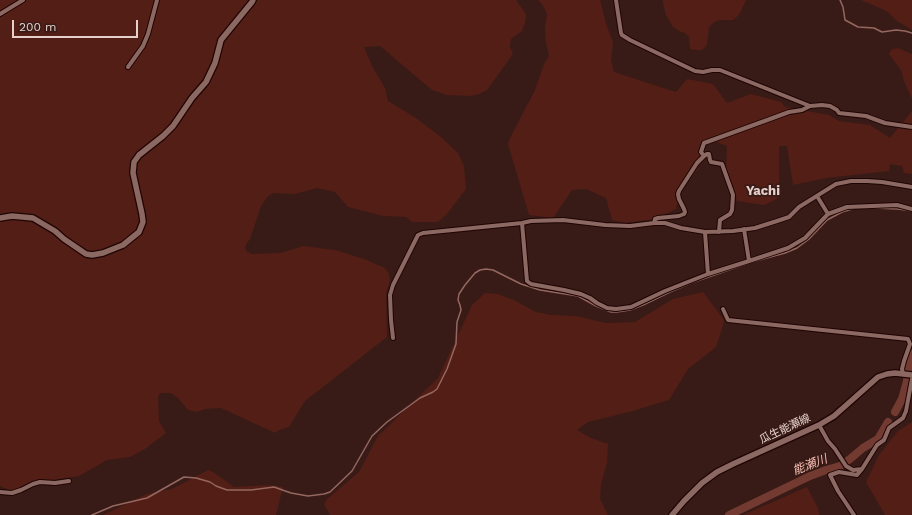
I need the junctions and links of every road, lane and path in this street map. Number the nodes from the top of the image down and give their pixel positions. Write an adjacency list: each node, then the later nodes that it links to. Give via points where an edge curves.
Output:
1 (23, 0): 5 (street)
2 (157, 0): 6 (street, via 143,46)
3 (252, 0): 14 (street, via 220,40 215,63 206,82 173,126 139,154 134,162 133,173 143,222 139,232 123,245 92,255 86,254 33,218)
4 (616, 0): 7 (street, via 621,33 630,40 696,70 720,70)
5 (0, 14)
6 (128, 67)
7 (810, 106): 8 (street, via 830,106 839,113 866,116 884,123); 9 (street, via 704,143)
8 (912, 127)
9 (704, 156): 16 (street, via 679,190 684,214 658,218); 19 (street, via 709,154 711,162 722,164 733,195 732,210 720,220)
10 (912, 187): 11 (street, via 882,182 851,181 836,184)
11 (817, 196): 13 (street); 17 (street, via 789,217)
12 (912, 209): 13 (street, via 897,205 847,207)
13 (828, 214): 20 (street, via 805,238 788,248)
14 (0, 218)
15 (522, 223): 16 (street, via 563,220 630,226); 21 (street, via 527,281 581,294 607,308 631,308); 23 (street, via 418,235 395,279 390,295)
16 (654, 223): 18 (street)
17 (744, 229): 19 (street); 20 (street)
18 (705, 232): 19 (street); 21 (street)
19 (719, 232)
20 (749, 261): 21 (street)
21 (708, 274)
22 (723, 309): 24 (street, via 728,320 908,339 910,344)
23 (393, 338)
24 (903, 374): 25 (street, 瓜生能瀬線); 27 (street, 瓜生能瀬線, via 878,377 834,416)
25 (912, 375)
26 (912, 379): 28 (street, via 903,418 890,428)
27 (819, 425): 28 (street, via 846,466 853,470); 31 (street, 瓜生能瀬線, via 716,472)
28 (862, 470): 32 (street, via 857,474 839,472 830,475)
29 (69, 481): 30 (street, via 40,482 12,493)
30 (0, 492)
31 (672, 515)
32 (854, 515)

